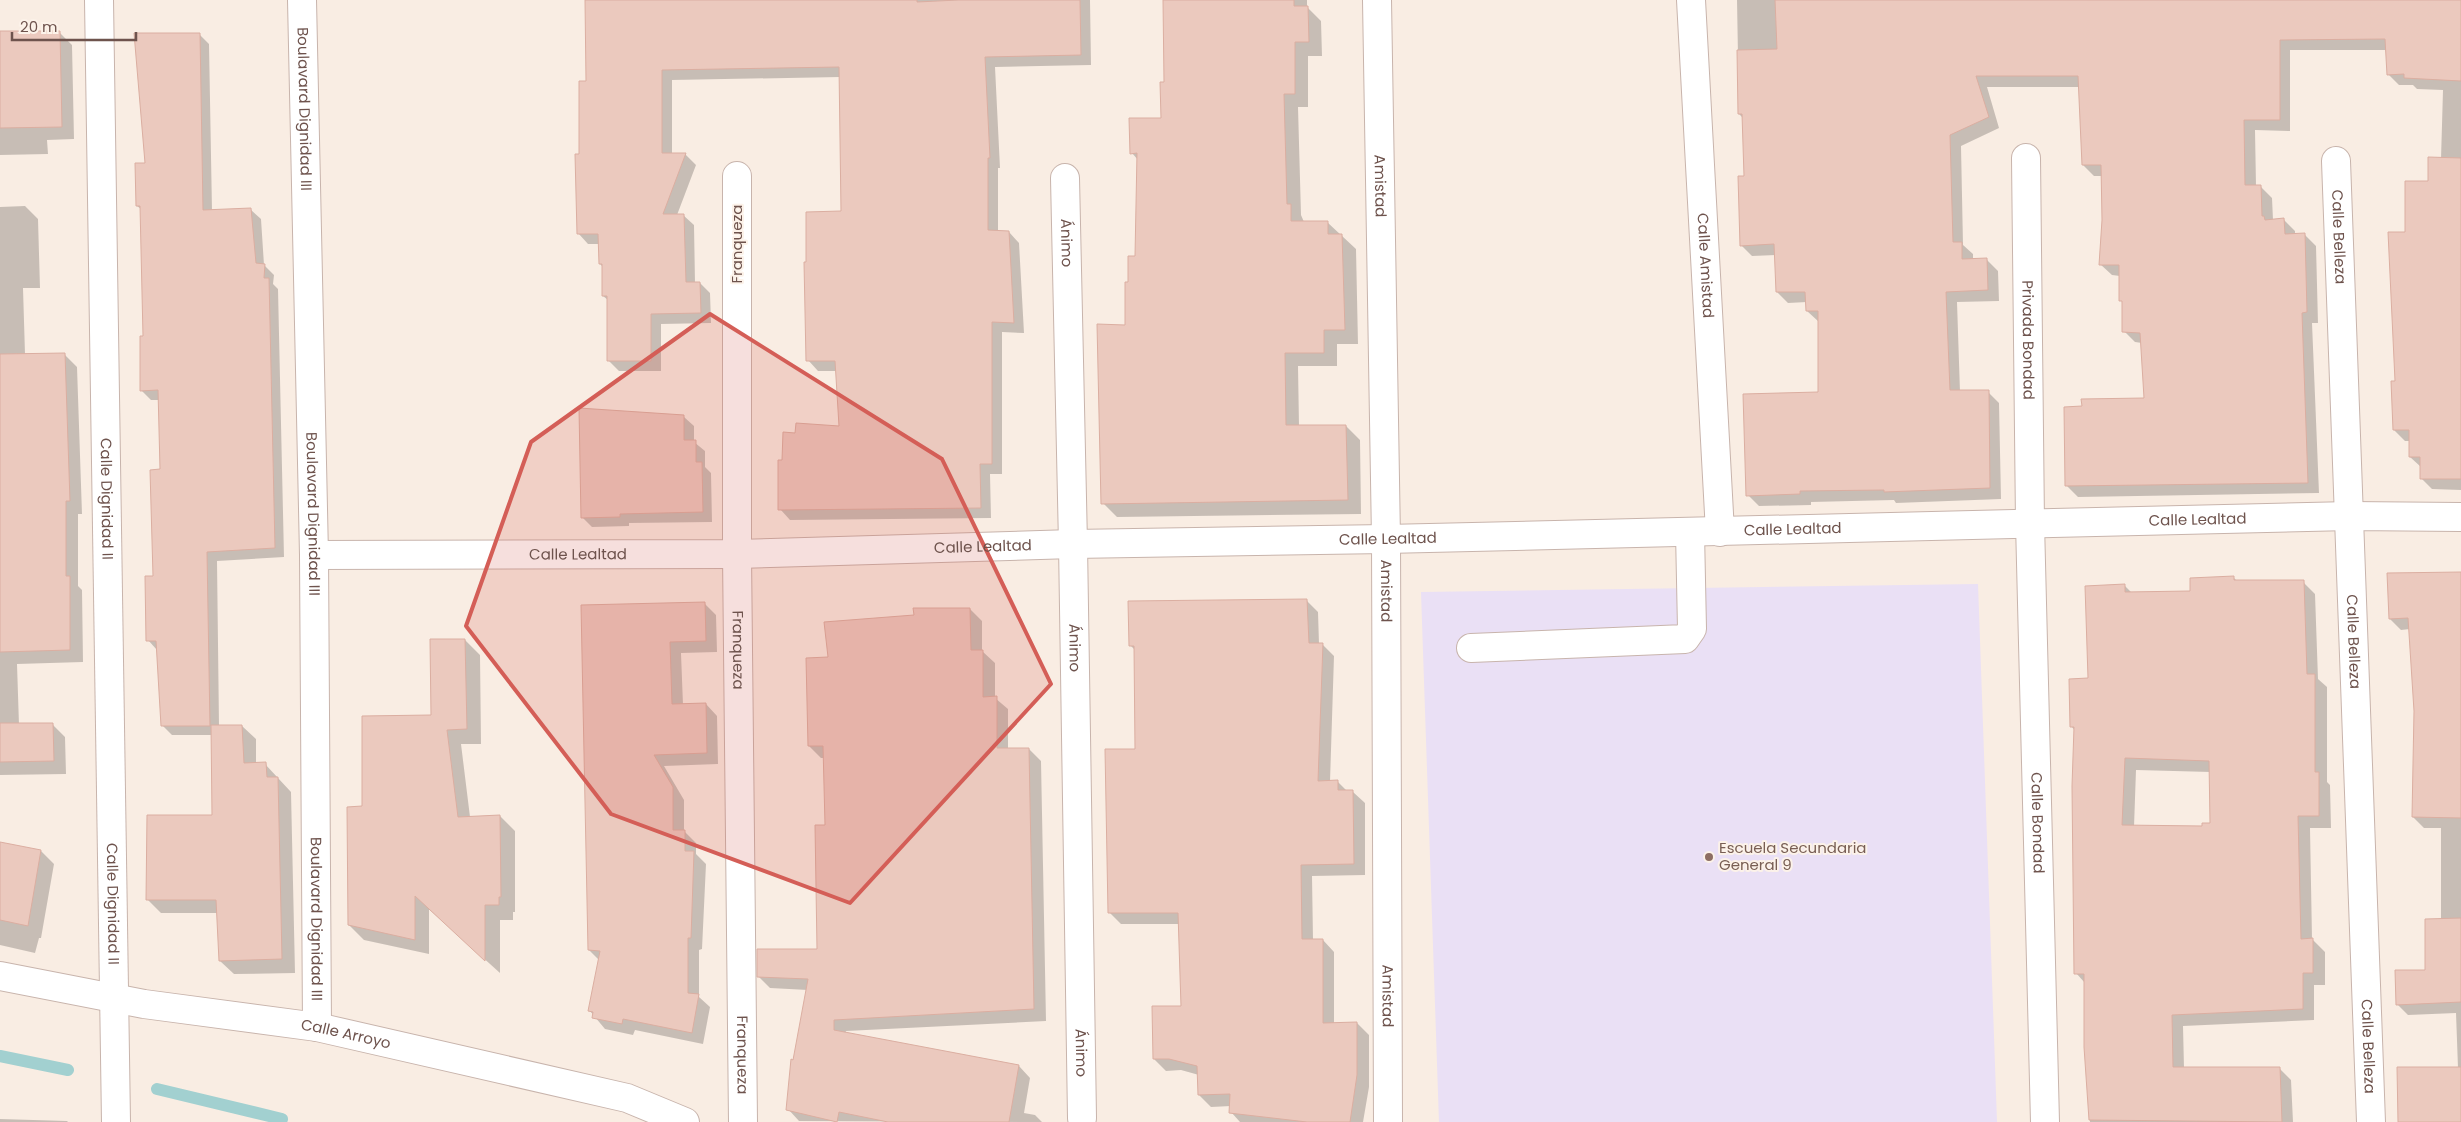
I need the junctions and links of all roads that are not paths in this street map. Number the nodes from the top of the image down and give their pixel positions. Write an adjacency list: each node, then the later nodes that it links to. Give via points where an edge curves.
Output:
1 (99, 0): 20 (street, Calle Dignidad II)
2 (302, 0): 17 (street, Boulavard Dignidad III)
3 (1377, 0): 14 (street, Amistad)
4 (1691, 0): 13 (street, Calle Amistad)
5 (2026, 158): 11 (street, Privada Bondad)
6 (2336, 161): 9 (street, Calle Belleza)
7 (737, 176): 16 (street, Franqueza)
8 (1065, 178): 15 (street, Ánimo)
9 (2350, 516): 10 (street, Calle Lealtad); 11 (street, Calle Lealtad); 28 (street, Calle Belleza)
10 (2461, 517)
11 (2030, 523): 13 (street, Calle Lealtad); 27 (street, Calle Bondad)
12 (1690, 532): 13 (street, Calle Lealtad); 14 (street, Calle Lealtad); 18 (street, via 1692,629 1685,638)
13 (1720, 532)
14 (1386, 539): 15 (street, Calle Lealtad); 26 (street, Amistad)
15 (1073, 544): 16 (street, Calle Lealtad); 22 (street, Ánimo)
16 (737, 554): 17 (street, Calle Lealtad); 25 (street, Franqueza)
17 (314, 555): 21 (street, Boulavard Dignidad III)
18 (1471, 648)
19 (0, 976): 20 (street, Calle Arroyo)
20 (113, 998): 21 (street, Calle Arroyo); 23 (street, Calle Dignidad II)
21 (317, 1027): 24 (street, Calle Arroyo, via 627,1098)
22 (1086, 1120)
23 (116, 1122)
24 (685, 1122)
25 (743, 1122)
26 (1388, 1122)
27 (2045, 1122)
28 (2371, 1122)

